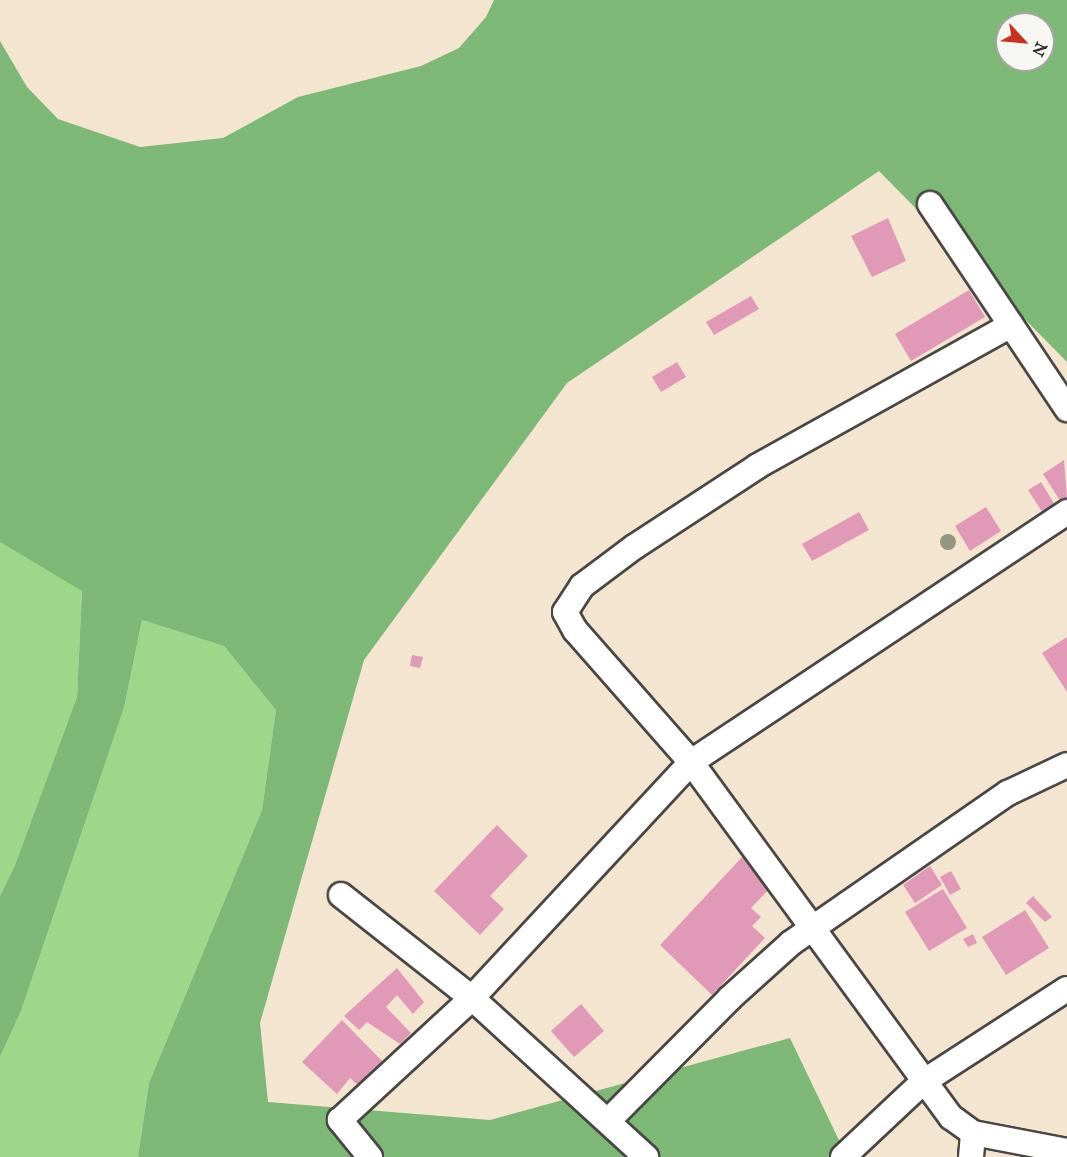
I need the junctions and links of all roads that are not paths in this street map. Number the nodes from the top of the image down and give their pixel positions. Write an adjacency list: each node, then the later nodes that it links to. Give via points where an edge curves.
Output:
1 (930, 204): 2 (street)
2 (1011, 326): 3 (street); 5 (street, via 758,466 582,586 565,612 576,630)
3 (1067, 409)
4 (1067, 512): 5 (street)
5 (691, 762): 8 (street); 10 (street)
6 (1067, 765): 8 (street, via 1008,793)
7 (341, 895): 10 (street)
8 (813, 928): 11 (street); 12 (street, via 730,998)
9 (1067, 989): 11 (street)
10 (472, 998): 12 (street); 15 (street, via 340,1120)
11 (923, 1082): 13 (street); 17 (street)
12 (608, 1121): 16 (street)
13 (972, 1145): 14 (street)
14 (1067, 1152)
15 (370, 1157)
16 (646, 1157)
17 (843, 1157)

